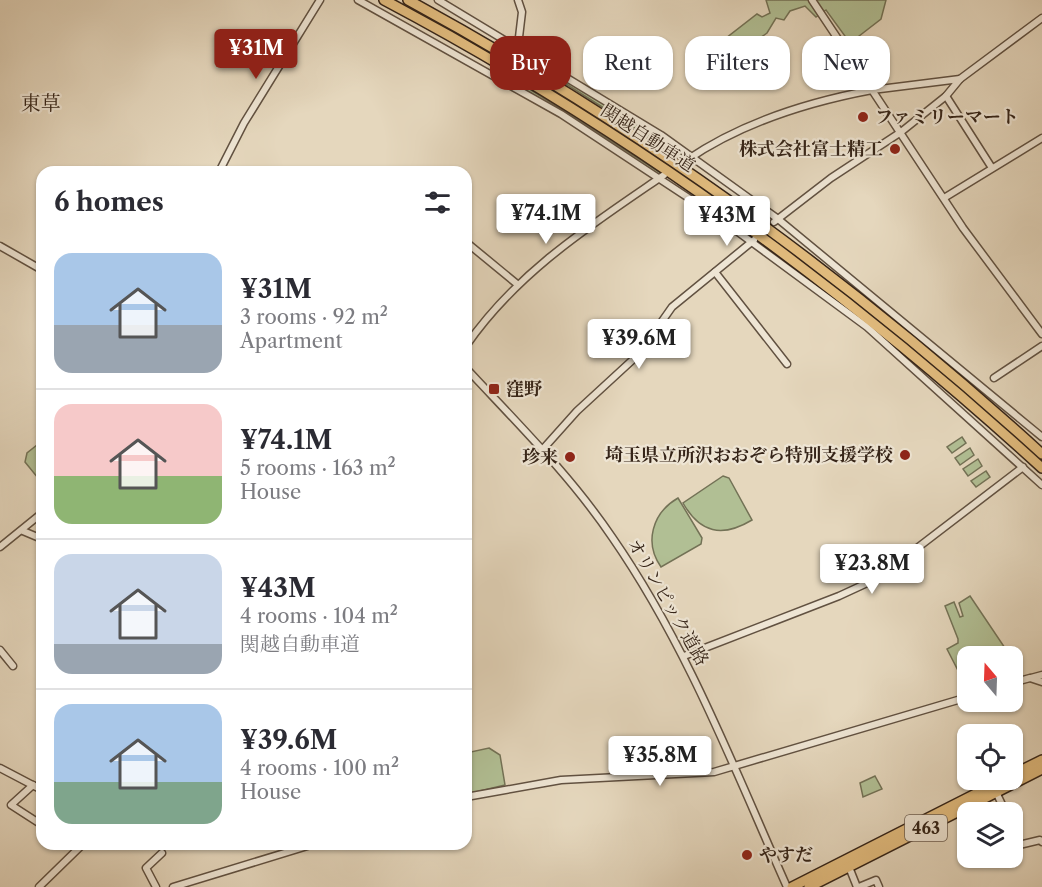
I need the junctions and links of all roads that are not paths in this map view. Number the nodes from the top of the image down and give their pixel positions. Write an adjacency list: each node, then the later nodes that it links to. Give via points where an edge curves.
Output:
1 (320, 0): 20 (street)
2 (358, 0): 22 (street, via 512,83)
3 (384, 0): 41 (highway, 関越自動車道, via 562,102 751,228 882,328)
4 (408, 0): 39 (highway, 関越自動車道, via 587,105 740,207 873,308)
5 (438, 0): 9 (street)
6 (518, 0): 10 (street, via 522,12)
7 (812, 0): 11 (street)
8 (1042, 18): 12 (street)
9 (494, 36)
10 (520, 36)
11 (836, 36)
12 (960, 79): 14 (street); 16 (street)
13 (571, 81): 19 (street, via 632,116)
14 (890, 88)
15 (872, 90): 17 (street); 19 (street, via 798,108)
16 (946, 96): 17 (street); 21 (street)
17 (901, 132): 23 (street); 24 (street)
18 (1042, 138): 21 (street)
19 (689, 159): 24 (street)
20 (222, 166)
21 (992, 168): 23 (street)
22 (662, 177): 25 (street); 30 (street, via 594,223)
23 (944, 198): 31 (street)
24 (776, 220): 37 (street)
25 (753, 241): 29 (street); 40 (street, via 867,327)
26 (0, 246): 28 (street)
27 (472, 247): 30 (street)
28 (36, 267)
29 (715, 272): 34 (street); 38 (street, via 672,306 639,354)
30 (517, 284): 32 (street)
31 (1042, 334)
32 (472, 339)
33 (1042, 346): 36 (street)
34 (787, 364)
35 (472, 374): 38 (street, オリンピック道路)
36 (994, 378)
37 (1042, 437)
38 (543, 449): 48 (street, オリンピック道路, via 612,535)
39 (1042, 454)
40 (1023, 467): 42 (street); 48 (street, via 878,578)
41 (1042, 468)
42 (1042, 485)
43 (36, 519): 44 (street)
44 (23, 531): 45 (street); 46 (street)
45 (36, 536)
46 (0, 547)
47 (0, 651): 49 (street)
48 (684, 656): 56 (street, オリンピック道路)
49 (13, 666)
50 (1042, 675): 51 (street)
51 (1030, 678): 52 (street); 53 (street)
52 (1023, 680)
53 (1042, 682)
54 (957, 700): 56 (street)
55 (1042, 760): 59 (highway)
56 (733, 766): 64 (street, via 714,772 561,780); 76 (street, オリンピック道路)
57 (0, 768): 60 (street)
58 (1042, 769): 63 (highway, 463)
59 (1023, 770)
60 (33, 785): 61 (street); 66 (street, via 11,804)
61 (36, 787)
62 (983, 790): 77 (highway, 463)
63 (996, 792): 65 (street); 72 (highway, 463)
64 (472, 796)
65 (1001, 802)
66 (36, 821)
67 (1042, 842): 68 (street)
68 (1023, 844)
69 (77, 850): 73 (street)
70 (294, 850): 75 (street)
71 (162, 853): 74 (street, via 146,867)
72 (849, 867): 78 (highway, 463); 79 (street)
73 (39, 887)
74 (156, 887)
75 (173, 887)
76 (787, 887)
77 (792, 887)
78 (809, 887)
79 (858, 887): 80 (street, via 876,880)
80 (879, 887)

